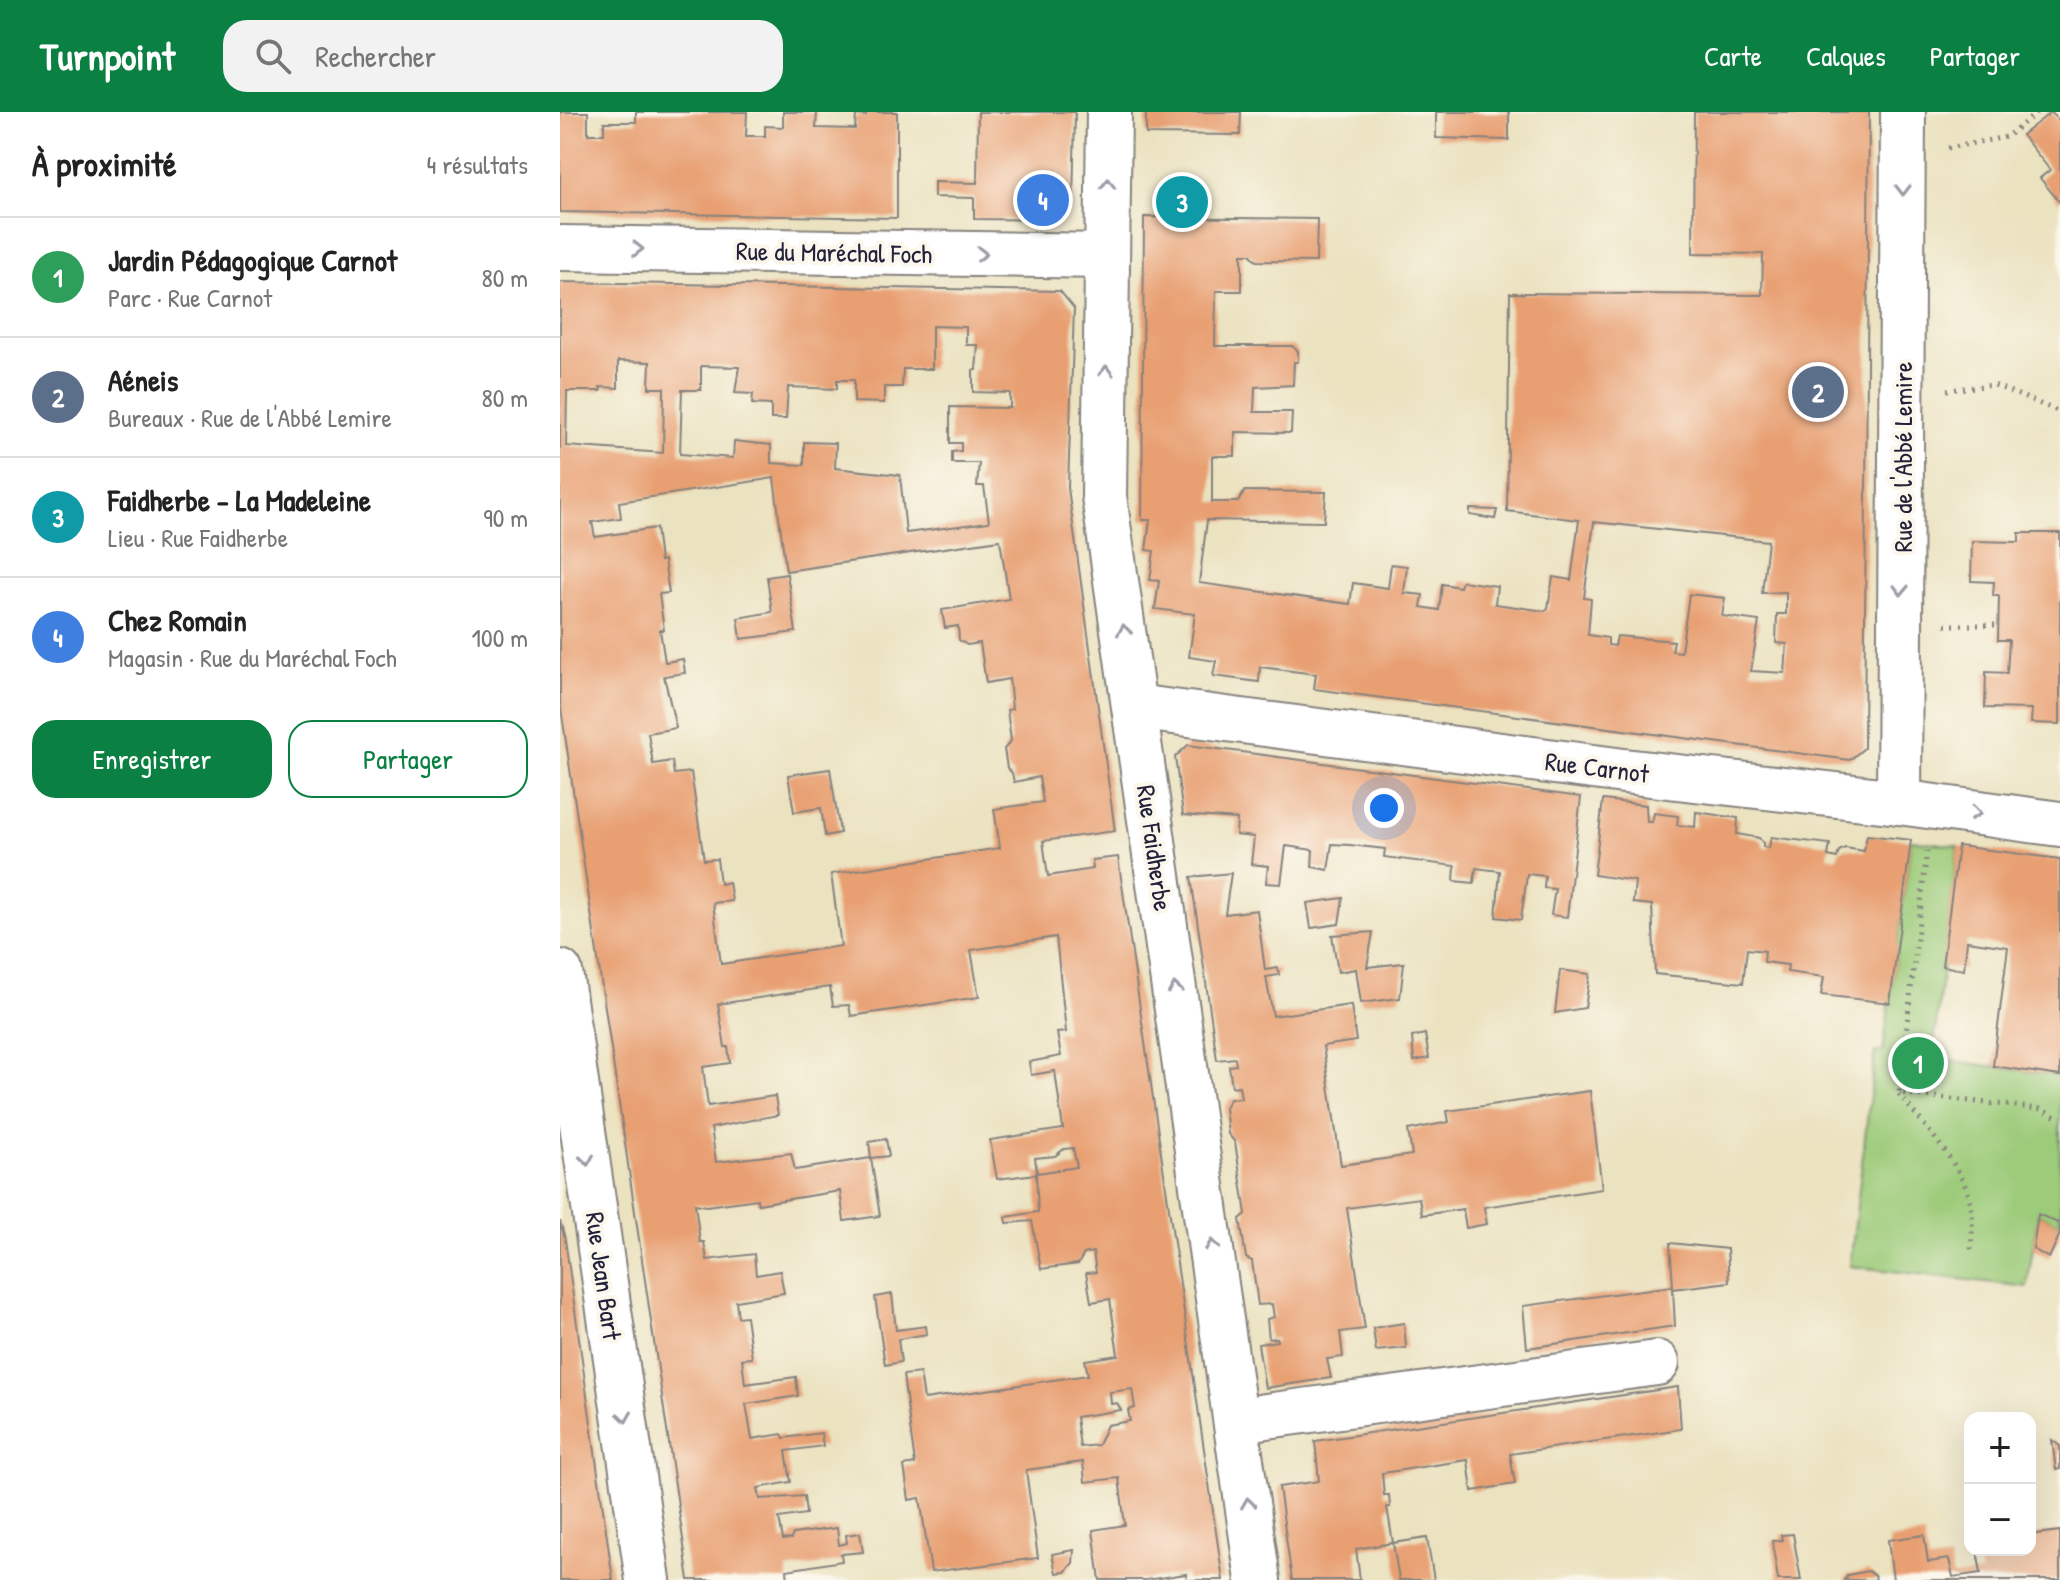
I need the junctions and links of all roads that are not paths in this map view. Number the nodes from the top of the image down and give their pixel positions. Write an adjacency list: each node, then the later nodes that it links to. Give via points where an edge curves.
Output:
1 (1109, 112): 4 (street, Rue Faidherbe, one-way to 1)
2 (1903, 130): 6 (street, Rue de l'Abbé Lemire, one-way to 6, via 1902,392)
3 (560, 248): 4 (street, Rue du Maréchal Foch, one-way to 4)
4 (1107, 256): 5 (street, Rue Faidherbe, one-way to 4, via 1104,496)
5 (1135, 707): 6 (street, Rue Carnot); 10 (street, Rue Faidherbe, one-way to 5)
6 (1915, 804): 7 (street, Rue Carnot, one-way to 7)
7 (2060, 824)
8 (560, 972): 11 (street, Rue Jean Bart, one-way to 11)
9 (1657, 1363): 10 (street)
10 (1237, 1420): 12 (street, Rue Faidherbe, one-way to 10)
11 (648, 1580)
12 (1258, 1580)

